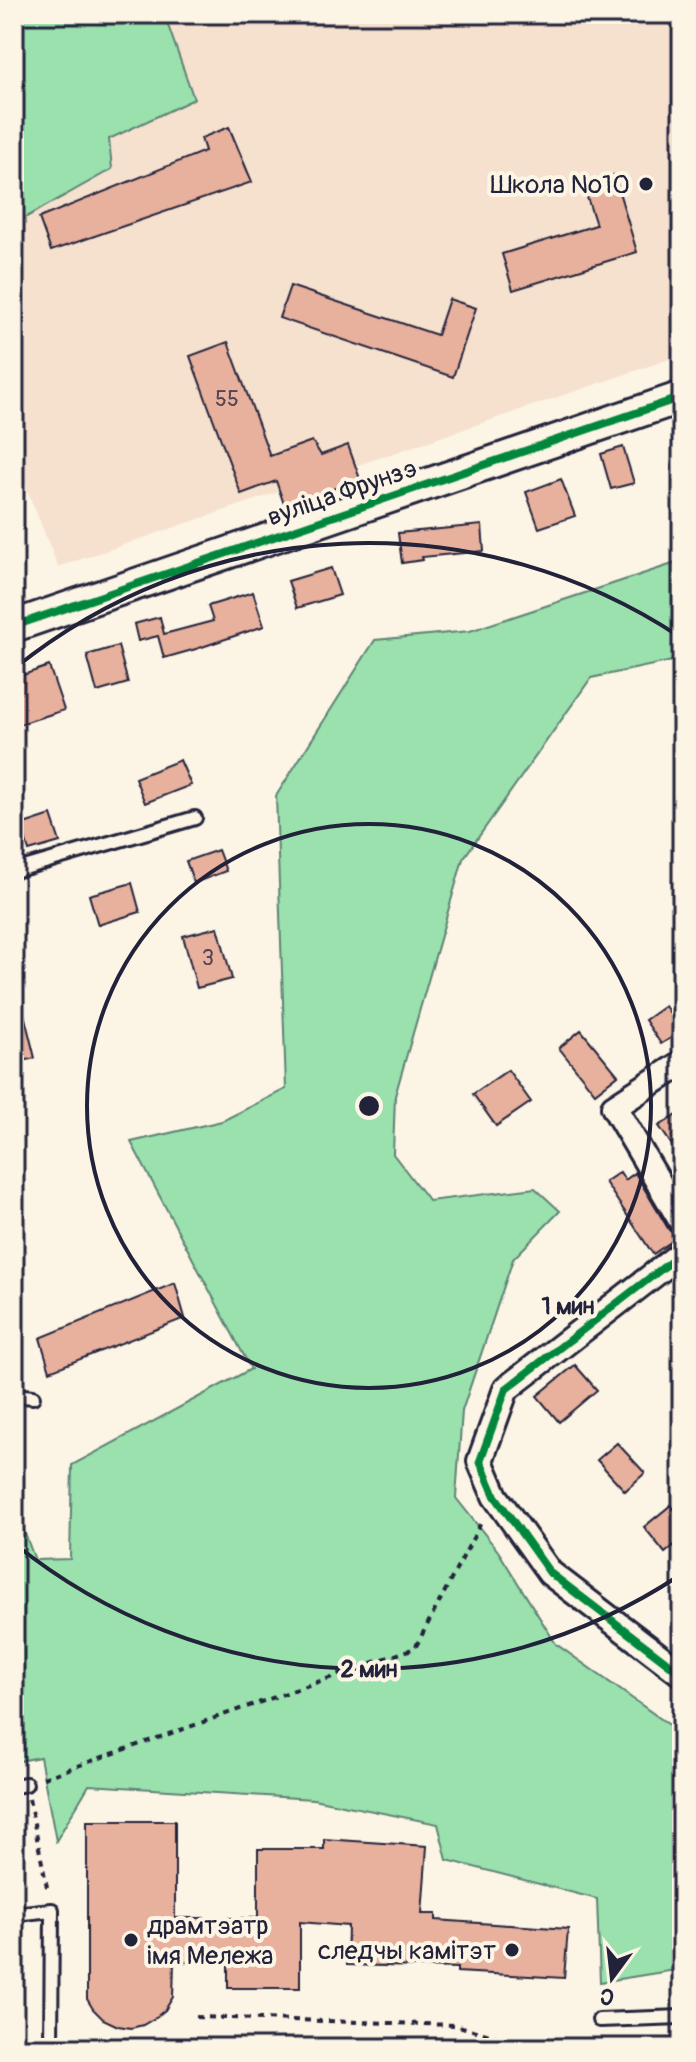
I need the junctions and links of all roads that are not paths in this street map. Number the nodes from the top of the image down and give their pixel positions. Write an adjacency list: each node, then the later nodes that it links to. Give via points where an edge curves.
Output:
1 (682, 397): 2 (street, вуліца Фрунзэ)
2 (14, 626)
3 (195, 818): 4 (lane)
4 (14, 871)
5 (682, 1063): 6 (street, via 614,1107)
6 (682, 1222)
7 (682, 1253): 10 (street, via 506,1389 480,1461 495,1496 550,1573)
8 (14, 1395): 9 (lane)
9 (33, 1397)
10 (682, 1674)
11 (14, 1914): 14 (lane, via 52,1910)
12 (682, 2017): 13 (lane)
13 (599, 2020)
14 (51, 2048)

